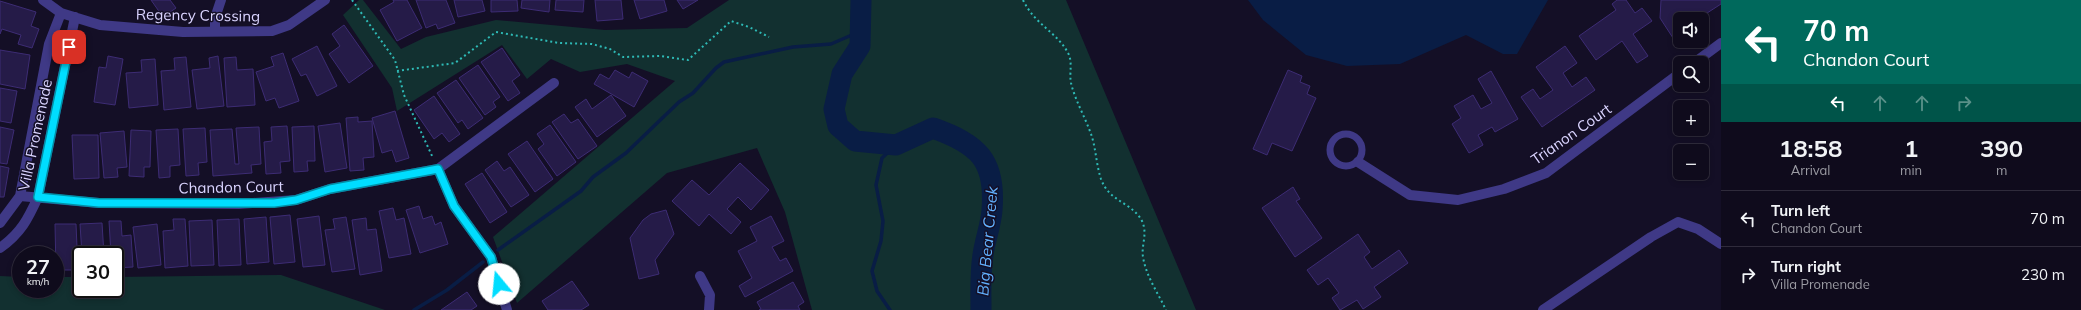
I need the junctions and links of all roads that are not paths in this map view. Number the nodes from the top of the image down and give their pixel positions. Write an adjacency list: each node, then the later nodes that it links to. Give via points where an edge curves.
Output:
1 (43, 0): 4 (street, Regency Crossing)
2 (221, 0): 6 (street, via 215,18)
3 (325, 0): 6 (street, Regency Crossing, via 289,26 272,31)
4 (60, 13): 5 (street, Regency Crossing); 13 (street, Villa Promenade, via 49,44)
5 (75, 17): 6 (street, Regency Crossing, via 100,25 141,30); 14 (street, Villa Promenade)
6 (215, 31)
7 (1721, 43): 8 (street)
8 (1703, 56)
9 (1673, 78): 11 (street, Trianon Court, via 1546,173 1504,189 1458,200 1410,195)
10 (554, 83): 12 (street, Chandon Court)
11 (1358, 162): 11 (lane, via 1362,151 1359,141 1345,134 1334,138 1329,148 1333,162 1343,167)
12 (438, 169): 14 (street, Chandon Court, via 330,189 296,200 274,203 99,203); 19 (street, via 454,206 491,257)
13 (20, 196): 14 (street, Chandon Court); 15 (street, Villa Promenade)
14 (38, 197): 17 (street, Villa Promenade, via 26,225)
15 (0, 223)
16 (1721, 244): 21 (street, via 1698,229 1678,222 1651,237)
17 (0, 248)
18 (700, 276): 20 (street, via 710,295)
19 (507, 310)
20 (709, 310)
21 (1543, 310)

